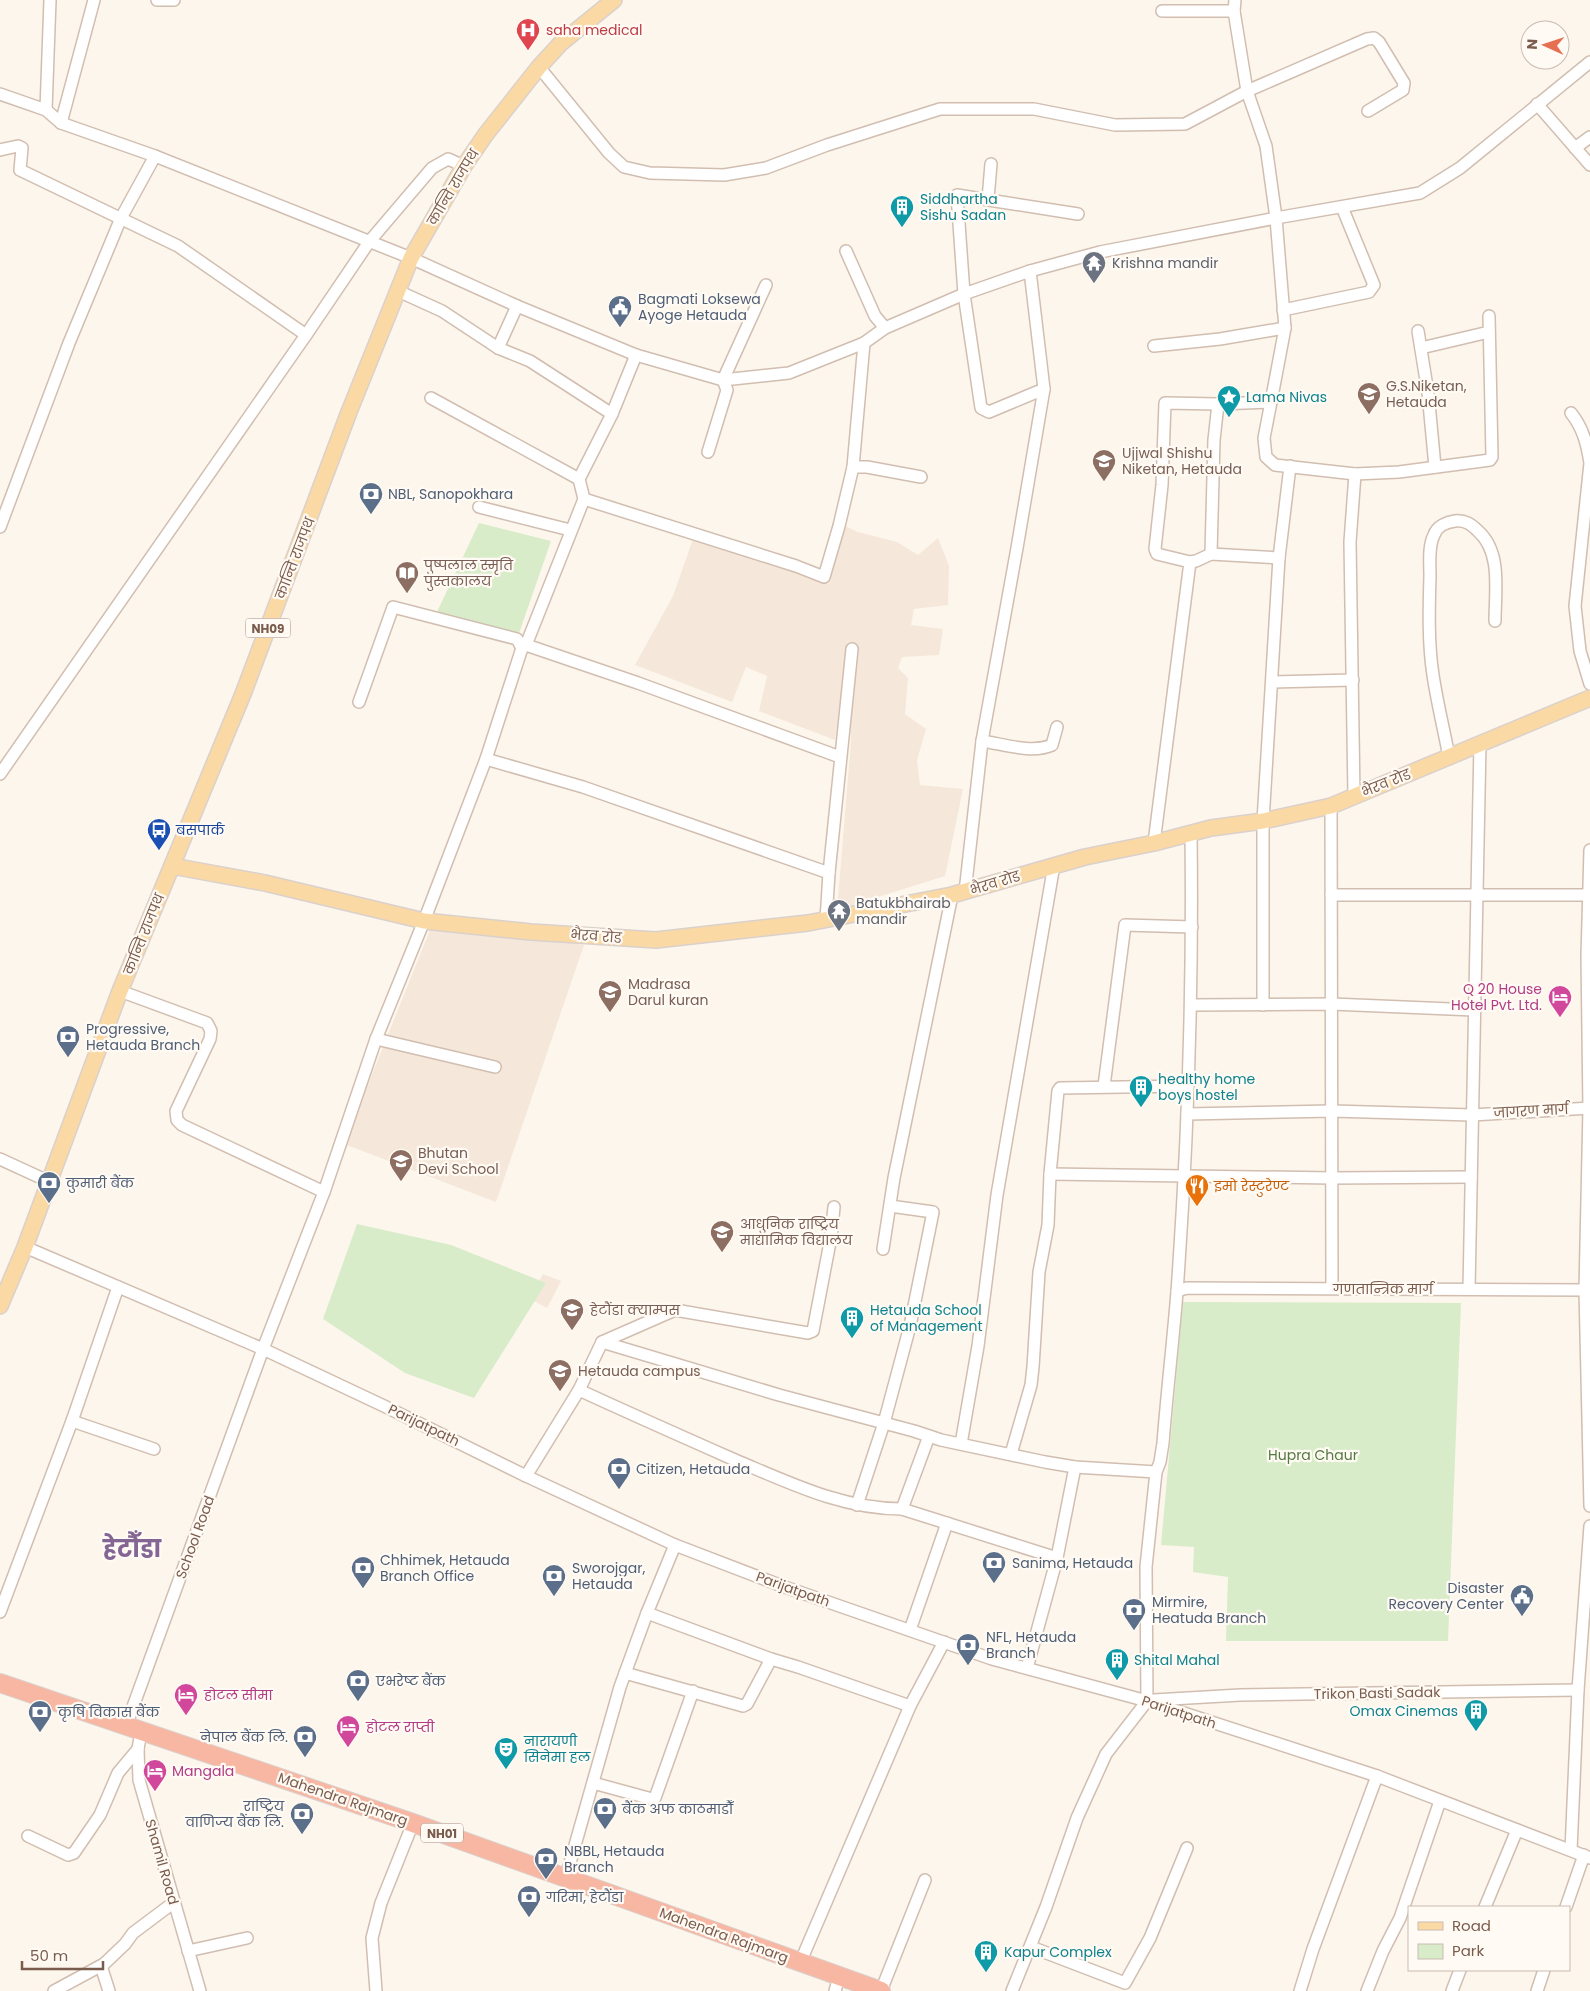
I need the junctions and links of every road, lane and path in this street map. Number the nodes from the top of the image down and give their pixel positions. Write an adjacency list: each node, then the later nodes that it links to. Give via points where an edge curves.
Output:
1 (50, 0): 14 (street)
2 (94, 0): 16 (street)
3 (151, 0): 4 (street)
4 (158, 0): 5 (street)
5 (174, 0)
6 (614, 0): 10 (main road, कान्ति राजपथ / NH09, via 561,43)
7 (1234, 5): 8 (street); 11 (street)
8 (1162, 11)
9 (1590, 62): 13 (street)
10 (539, 67): 11 (street, via 609,153 624,167 650,173 724,175 766,168 940,109 1034,109 1115,125 1185,124); 23 (main road, कान्ति राजपथ / NH09)
11 (1247, 91): 15 (street, via 1374,38 1404,87); 28 (street, via 1266,146)
12 (0, 94): 14 (street)
13 (1538, 104): 18 (street); 25 (street, via 1460,168 1420,193)
14 (46, 110): 16 (street)
15 (1368, 111)
16 (61, 123): 20 (street)
17 (1590, 137): 18 (street)
18 (1575, 148): 22 (street)
19 (0, 150): 27 (street, via 22,148 20,170)
20 (156, 156): 27 (street); 29 (street)
21 (992, 164): 24 (street)
22 (1590, 165)
23 (464, 166): 29 (street, via 448,159 432,168); 31 (main road, कान्ति राजपथ / NH09)
24 (988, 199): 26 (street); 35 (street, via 957,195)
25 (1342, 207): 28 (street); 37 (street, via 1373,289)
26 (1078, 214)
27 (121, 218): 43 (street, via 185,250); 65 (street, via 69,343)
28 (1276, 218): 32 (street, via 1100,252); 37 (street)
29 (369, 242): 31 (street); 43 (street)
30 (846, 250): 39 (street, via 875,316)
31 (411, 258): 34 (main road, कान्ति राजपथ / NH09); 36 (street)
32 (1030, 271): 35 (street); 50 (street)
33 (766, 285): 49 (street)
34 (398, 291): 46 (street, via 442,311); 92 (main road, कान्ति राजपथ / NH09, via 243,694)
35 (964, 294): 39 (street); 50 (street, via 981,408 989,412)
36 (517, 306): 46 (street); 48 (street)
37 (1283, 310): 40 (street)
38 (1489, 316): 42 (street)
39 (885, 328): 44 (street)
40 (1285, 328): 45 (street); 52 (street)
41 (1418, 331): 47 (street)
42 (1489, 332): 47 (street); 59 (street, via 1492,457 1490,460)
43 (306, 335): 84 (street)
44 (864, 343): 49 (street, via 789,373); 58 (street)
45 (1154, 346)
46 (498, 348): 55 (street, via 530,361)
47 (1421, 348): 59 (street)
48 (636, 355): 49 (street); 55 (street)
49 (722, 380): 56 (street, via 727,390)
50 (1044, 389): 79 (street)
51 (431, 398): 62 (street)
52 (1271, 402): 53 (street); 57 (street, via 1264,438 1266,457 1275,465)
53 (1218, 404): 67 (street); 69 (street, via 1164,403 1162,485 1155,549 1157,554)
54 (1571, 413): 75 (street, via 1580,424 1590,463 1575,606 1580,651)
55 (612, 414): 62 (street)
56 (708, 452)
57 (1290, 466): 60 (street); 68 (street)
58 (852, 467): 61 (street); 63 (street, via 824,577)
59 (1435, 467): 60 (street)
60 (1355, 474): 73 (street, via 1350,542)
61 (921, 477)
62 (579, 479): 63 (street)
63 (584, 499): 66 (street, School Road)
64 (480, 507): 66 (street)
65 (0, 527)
66 (570, 530): 71 (street, School Road)
67 (1211, 554): 68 (street); 69 (street)
68 (1279, 558): 74 (street)
69 (1190, 562): 89 (street)
70 (1495, 621): 82 (street, via 1492,549 1485,536 1472,524 1449,521 1434,534 1429,601 1433,673)
71 (524, 646): 77 (street, via 517,639 393,607); 81 (street, via 647,686); 83 (street, School Road)
72 (852, 649): 81 (street)
73 (1353, 680): 74 (street); 85 (street)
74 (1272, 682): 87 (street)
75 (1590, 684)
76 (1590, 698): 80 (main road, भैरव रोड)
77 (359, 702)
78 (1057, 727): 79 (street, via 1052,745 1036,749)
79 (982, 741): 94 (street)
80 (1480, 744): 82 (main road, भैरव रोड); 95 (street)
81 (840, 757): 93 (street)
82 (1449, 757): 85 (main road, भैरव रोड)
83 (486, 759): 93 (street, via 583,787); 99 (street, School Road)
84 (0, 774)
85 (1354, 796): 86 (main road, भैरव रोड)
86 (1331, 806): 87 (main road, भैरव रोड); 97 (street)
87 (1262, 821): 88 (main road, भैरव रोड); 104 (street)
88 (1191, 833): 89 (main road, भैरव रोड); 100 (street)
89 (1154, 843): 91 (main road, भैरव रोड)
90 (1590, 850): 96 (street)
91 (1054, 865): 94 (main road, भैरव रोड); 137 (street, via 996,1195 978,1346)
92 (172, 866): 99 (main road, भैरव रोड, via 265,883); 101 (main road, कान्ति राजपथ / NH09)
93 (829, 873): 98 (street)
94 (959, 894): 98 (main road, भैरव रोड); 121 (street)
95 (1476, 895): 96 (street); 97 (street); 105 (street)
96 (1589, 895): 110 (street)
97 (1331, 896): 103 (street)
98 (826, 920): 99 (main road, भैरव रोड, via 656,940)
99 (424, 921): 106 (street, School Road)
100 (1192, 927): 102 (street); 108 (street, via 1125,925)
101 (120, 991): 119 (main road, कान्ति राजपथ / NH09); 120 (street, via 207,1023 211,1030 210,1039 176,1111 177,1120 182,1125)
102 (1190, 1004): 104 (street); 109 (street)
103 (1332, 1004): 104 (street); 105 (street); 111 (street)
104 (1264, 1005)
105 (1474, 1010): 113 (street)
106 (376, 1039): 107 (street); 120 (street, School Road)
107 (495, 1067)
108 (1104, 1086): 109 (street); 115 (street, via 1060,1088 1058,1091)
109 (1187, 1086): 112 (street)
110 (1590, 1108): 113 (street, जागरण मार्ग); 128 (street)
111 (1332, 1111): 112 (street, जागरण मार्ग); 113 (street, जागरण मार्ग); 118 (street)
112 (1187, 1114): 116 (street)
113 (1472, 1115): 117 (street)
114 (0, 1159): 119 (street)
115 (1050, 1174): 116 (street); 139 (street, via 1033,1367)
116 (1183, 1175): 118 (street); 129 (street)
117 (1471, 1177): 118 (street); 127 (street)
118 (1332, 1178): 126 (street)
119 (50, 1182): 123 (main road, कान्ति राजपथ / NH09)
120 (324, 1192): 132 (street, School Road)
121 (890, 1206): 124 (street); 135 (street, via 933,1212 910,1326)
122 (834, 1207): 131 (street, via 832,1237 813,1331 808,1333 675,1310)
123 (25, 1248): 125 (street, Parijatpath); 130 (main road, कान्ति राजपथ / NH09)
124 (883, 1248)
125 (118, 1287): 132 (street, Parijatpath); 134 (street)
126 (1332, 1288): 127 (street, गणतान्त्रिक मार्ग); 129 (street, गणतान्त्रिक मार्ग, via 1187,1288)
127 (1469, 1289): 128 (street, गणतान्त्रिक मार्ग)
128 (1587, 1290): 144 (street)
129 (1177, 1292): 141 (street, via 1163,1443)
130 (0, 1306)
131 (602, 1342): 133 (street); 135 (street)
132 (263, 1349): 142 (street, Parijatpath); 162 (street, School Road)
133 (579, 1390): 142 (street); 143 (street, via 813,1493)
134 (72, 1421): 138 (street); 150 (street)
135 (884, 1423): 136 (street); 143 (street)
136 (930, 1436): 137 (street); 145 (street)
137 (961, 1444): 139 (street)
138 (154, 1449)
139 (1011, 1454): 140 (street)
140 (1075, 1467): 141 (street); 149 (street)
141 (1156, 1472): 160 (street, via 1146,1567)
142 (526, 1476): 148 (street, Parijatpath)
143 (858, 1505): 145 (street)
144 (1590, 1506)
145 (902, 1509): 146 (street)
146 (947, 1523): 149 (street); 152 (street)
147 (1590, 1526): 158 (street)
148 (675, 1545): 151 (street); 152 (street, Parijatpath)
149 (1057, 1558): 155 (street)
150 (0, 1612)
151 (647, 1613): 154 (street); 156 (street)
152 (910, 1630): 153 (street, Parijatpath)
153 (944, 1642): 155 (street, Parijatpath); 161 (street)
154 (771, 1659): 159 (street, via 743,1706); 161 (street)
155 (1027, 1668): 160 (street, Parijatpath)
156 (625, 1673): 159 (street); 165 (street)
157 (0, 1683): 162 (highway, Mahendra Rajmarg / NH01)
158 (1578, 1690): 160 (street, Trikon Basti Sadak, via 1240,1695); 171 (street)
159 (693, 1691): 165 (street, via 655,1798)
160 (1147, 1701): 164 (street, Parijatpath); 179 (street, via 1106,1754 1077,1818)
161 (910, 1706): 181 (street)
162 (134, 1729): 163 (street, Shamil Road); 167 (highway, Mahendra Rajmarg / NH01)
163 (138, 1749): 169 (street, via 118,1773 100,1815 74,1853 68,1855); 175 (street, Shamil Road, via 139,1780)
164 (1377, 1776): 166 (street, Parijatpath); 192 (street)
165 (593, 1783): 173 (street)
166 (1440, 1801): 168 (street, Parijatpath); 193 (street, via 1400,1918)
167 (413, 1823): 173 (highway, Mahendra Rajmarg / NH01); 189 (street, via 380,1903 372,1938)
168 (1517, 1830): 171 (street, Parijatpath); 176 (street)
169 (28, 1836)
170 (1188, 1848): 179 (street, via 1150,1938 1124,1983)
171 (1571, 1850): 172 (street, Parijatpath)
172 (1587, 1856): 177 (street)
173 (566, 1877): 181 (highway, Mahendra Rajmarg / NH01)
174 (925, 1880): 190 (street)
175 (173, 1903): 180 (street, Shamil Road); 182 (street, via 134,1933)
176 (1485, 1906)
177 (1566, 1906)
178 (247, 1938): 180 (street)
179 (1031, 1947): 191 (street)
180 (188, 1950): 188 (street, Shamil Road)
181 (800, 1963): 185 (highway, Mahendra Rajmarg / NH01)
182 (100, 1966): 186 (street); 187 (street)
183 (1460, 1971): 194 (street)
184 (1544, 1971): 195 (street)
185 (837, 1984): 190 (highway, Mahendra Rajmarg / NH01)
186 (54, 1991)
187 (109, 1991)
188 (200, 1991)
189 (376, 1991)
190 (881, 1991)
191 (1012, 1991)
192 (1300, 1991)
193 (1367, 1991)
194 (1452, 1991)
195 (1537, 1991)

